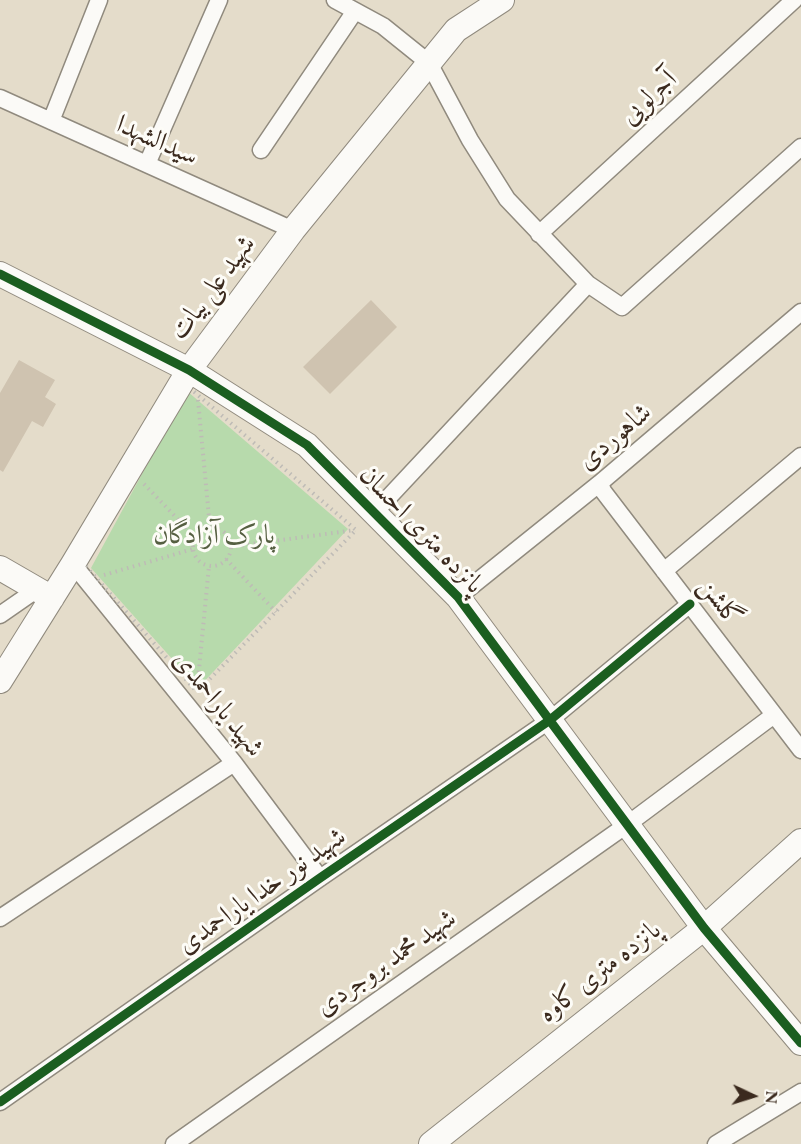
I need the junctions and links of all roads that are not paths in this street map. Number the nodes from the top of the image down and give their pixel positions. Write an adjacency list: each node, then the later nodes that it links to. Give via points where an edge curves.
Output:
1 (99, 0): 9 (street)
2 (219, 0): 12 (street)
3 (335, 0): 6 (street)
4 (502, 0): 7 (street, شهید علی بیات, via 456,30)
5 (794, 0): 14 (street, آجرلویی)
6 (355, 11): 7 (street, via 383,26); 11 (street)
7 (429, 63): 13 (street, شهید علی بیات); 14 (street, via 501,189)
8 (0, 98): 9 (street, سیدالشهدا)
9 (51, 121): 12 (street, سیدالشهدا)
10 (801, 147): 16 (street, via 622,307)
11 (261, 150)
12 (147, 164): 13 (street, سیدالشهدا)
13 (293, 230): 18 (street, شهید علی بیات)
14 (539, 234): 16 (street)
15 (0, 274): 18 (street, پانزده متری احسان)
16 (588, 284): 21 (street)
17 (801, 312): 20 (street, شاهوردی)
18 (189, 370): 21 (street, پانزده متری احسان, via 307,445); 22 (street, شهید علی بیات)
19 (801, 456): 24 (street)
20 (600, 483): 24 (street, گلشن); 26 (street, شاهوردی)
21 (380, 520): 26 (street, پانزده متری احسان)
22 (73, 564): 25 (street, شهید علی بیات); 33 (street, شهید یاراحمدی)
23 (0, 568): 25 (street)
24 (664, 570): 27 (street, گلشن)
25 (44, 594): 28 (street); 29 (street, شهید علی بیات)
26 (458, 597): 31 (street, پانزده متری احسان)
27 (690, 604): 30 (street, گلشن); 31 (street, شهید نور خدا یاراحمدی)
28 (0, 615)
29 (0, 681)
30 (774, 715): 32 (street, گلشن); 34 (street, شهید محمد بروجردی)
31 (550, 720): 34 (street, پانزده متری احسان); 36 (street, شهید نور خدا یاراحمدی)
32 (801, 750)
33 (234, 763): 36 (street, شهید یاراحمدی); 37 (street)
34 (628, 824): 38 (street, پانزده متری احسان); 42 (street, شهید محمد بروجردی)
35 (801, 841): 38 (street, پانزده متری کاوه)
36 (320, 878): 41 (street, شهید نور خدا یاراحمدی)
37 (0, 918)
38 (704, 928): 39 (street, پانزده متری احسان); 43 (street, پانزده متری کاوه)
39 (801, 1043)
40 (801, 1092): 44 (street)
41 (0, 1102)
42 (174, 1144)
43 (431, 1144)
44 (716, 1144)

